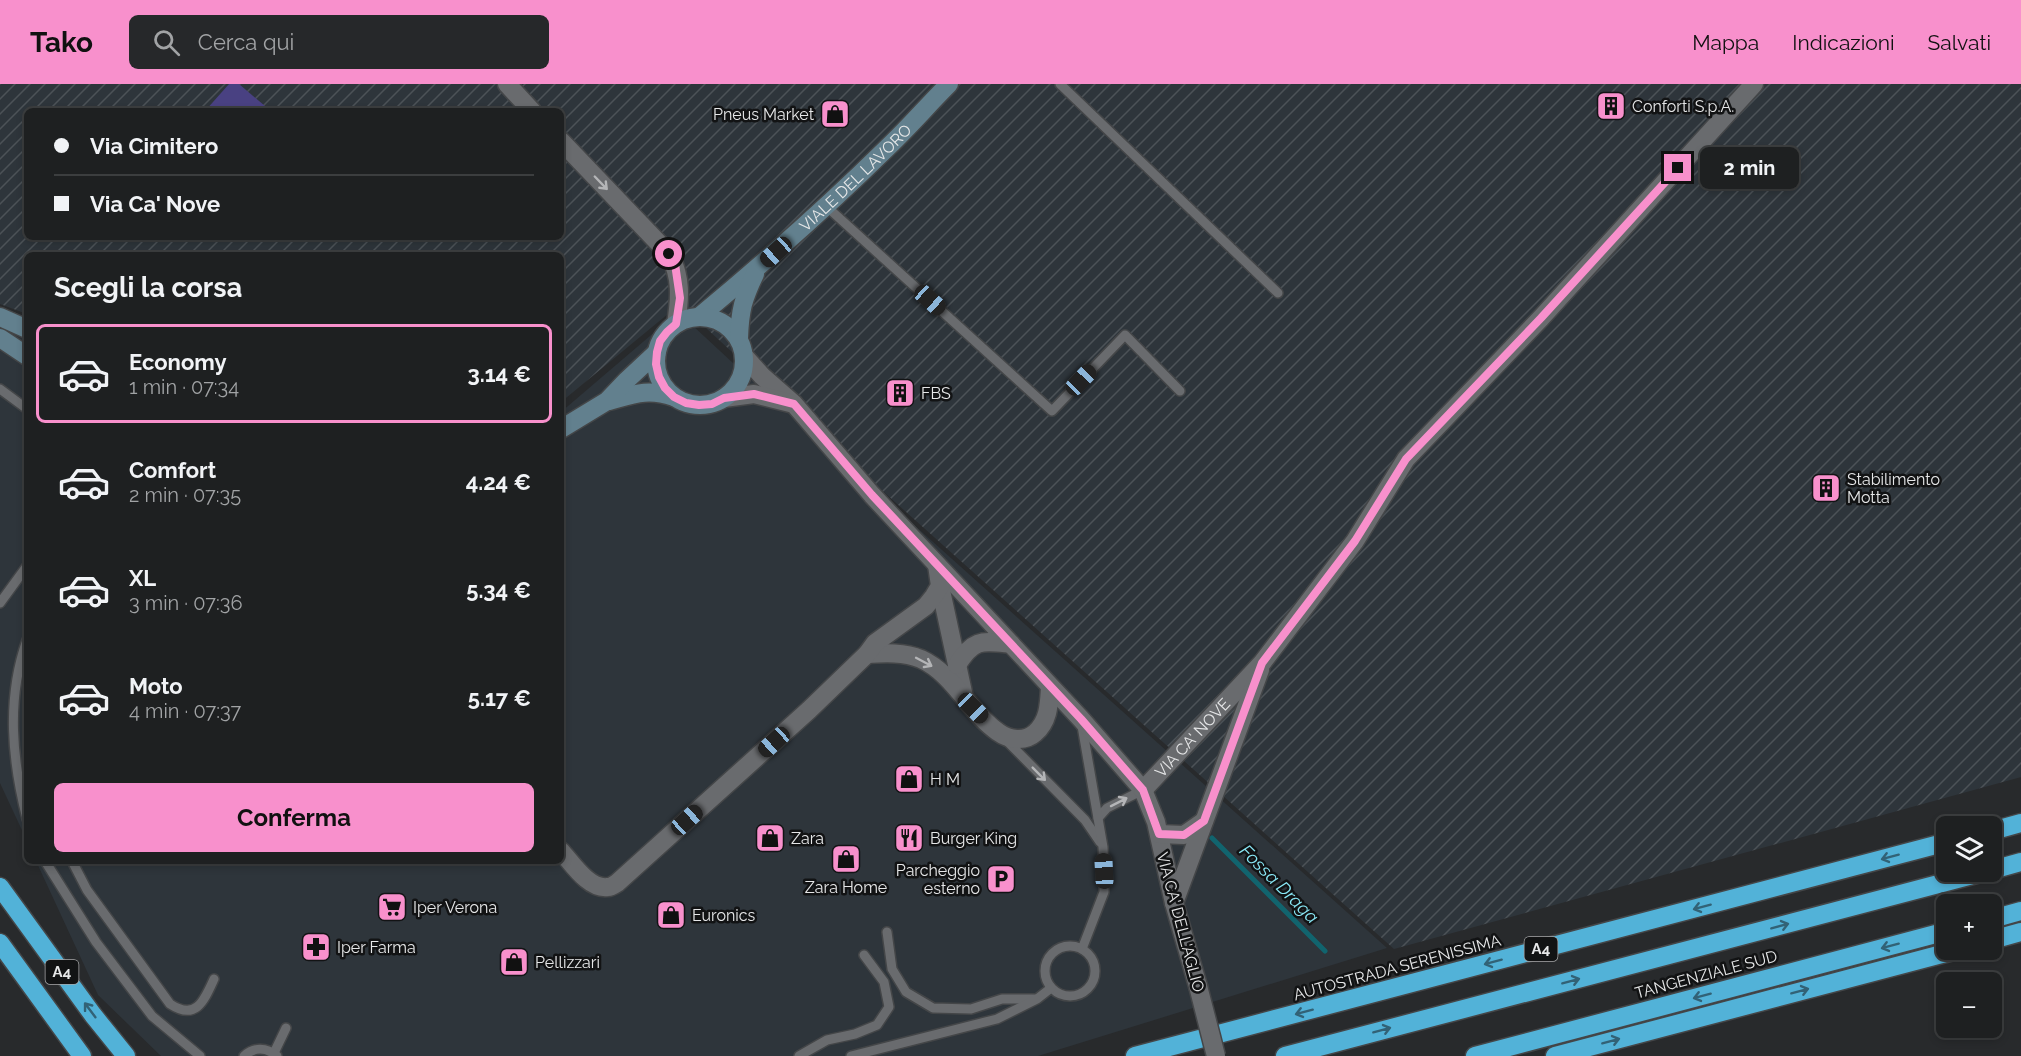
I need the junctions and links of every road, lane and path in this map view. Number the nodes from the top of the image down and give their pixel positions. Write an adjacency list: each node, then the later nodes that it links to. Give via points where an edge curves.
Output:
1 (507, 84): 5 (street)
2 (1060, 84): 9 (lane)
3 (1754, 84): 34 (street, VIA CA' NOVE, via 1541,318 1406,459 1355,541)
4 (945, 85): 7 (street, VIALE DEL LAVORO, via 890,146)
5 (529, 108)
6 (564, 144): 12 (street, one-way to 12, via 669,254 680,285)
7 (826, 206): 8 (street, VIALE DEL LAVORO); 20 (lane, via 1052,411 1125,335)
8 (759, 267): 10 (street, VIALE DEL LAVORO); 15 (street, VIALE DEL LAVORO, via 742,300)
9 (1278, 293)
10 (700, 316): 12 (street, VIALE DEL LAVORO); 15 (street, via 716,319)
11 (0, 317): 13 (street)
12 (676, 324): 16 (street, via 660,341)
13 (24, 328)
14 (0, 338): 17 (street)
15 (739, 338): 18 (street, VIALE DEL LAVORO)
16 (657, 352): 21 (street, via 659,377); 23 (street)
17 (24, 354)
18 (745, 357): 22 (street, via 741,380); 24 (street)
19 (0, 389): 25 (lane)
20 (1180, 391)
21 (674, 397): 22 (street, via 699,405); 23 (street, via 659,392 635,393)
22 (724, 398): 24 (street, via 754,394)
23 (607, 401): 26 (street)
24 (794, 404): 27 (street)
25 (24, 407)
26 (564, 427)
27 (937, 565): 29 (street); 31 (street)
28 (24, 570): 30 (lane)
29 (940, 586): 33 (street, via 926,606 875,643); 35 (street)
30 (0, 603)
31 (1011, 644): 35 (street, via 973,645); 36 (street)
32 (24, 653): 41 (lane, via 12,729)
33 (867, 654): 37 (street, one-way to 37, via 905,654 922,660); 49 (street, via 617,883 608,888 597,886)
34 (1262, 663): 40 (street, VIA CA' NOVE); 43 (street)
35 (957, 665): 37 (street)
36 (1050, 687): 38 (street); 39 (street, via 1042,727 1030,738 1013,740)
37 (964, 697): 39 (street)
38 (1081, 719): 40 (street); 42 (lane)
39 (997, 732): 48 (lane, one-way to 48, via 1085,820)
40 (1143, 790): 42 (lane, one-way to 40, via 1107,808); 46 (street, VIA CA' DELL'AGLIO)
41 (24, 808)
42 (1098, 818): 48 (lane)
43 (1204, 821): 46 (street, via 1184,835); 56 (street)
44 (2021, 823): 45 (highway)
45 (2002, 828)
46 (1159, 834): 56 (street, VIA CA' DELL'AGLIO)
47 (1936, 845): 79 (highway, AUTOSTRADA SERENISSIMA / A4, one-way to 79)
48 (1103, 847): 64 (lane, via 1104,892)
49 (564, 854)
50 (2021, 862): 53 (highway)
51 (47, 864): 75 (lane, via 96,942 152,1016)
52 (74, 864): 68 (lane, via 87,890 170,1004 178,1010 198,1007)
53 (2002, 867)
54 (1946, 882): 81 (highway, A4, one-way to 54)
55 (0, 887): 74 (highway, A4, one-way to 55)
56 (1174, 903): 80 (street, VIA CA' DELL'AGLIO, bridge)
57 (2021, 911): 58 (highway)
58 (2002, 916)
59 (887, 932): 70 (lane, via 892,969 906,992 933,1008 971,1009 1002,999)
60 (2021, 932): 62 (highway)
61 (1936, 934): 82 (highway, TANGENZIALE SUD, one-way to 82)
62 (2002, 937)
63 (0, 943): 72 (highway, A4)
64 (1082, 949): 69 (lane, via 1061,948 1047,960 1045,978); 69 (lane, via 1095,966 1092,986 1071,997)
65 (864, 955): 77 (lane, via 884,982 889,1007 877,1025 827,1040)
66 (1936, 955): 83 (highway, one-way to 66)
67 (0, 964): 72 (highway, A4)
68 (214, 979)
69 (1051, 988): 70 (lane)
70 (1037, 999): 78 (lane, via 997,1019)
71 (286, 1028): 73 (lane)
72 (77, 1049)
73 (275, 1055): 76 (lane, via 259,1048)
74 (126, 1056)
75 (200, 1056)
76 (244, 1056)
77 (799, 1056)
78 (851, 1056)
79 (1135, 1056)
80 (1216, 1056)
81 (1285, 1056)
82 (1475, 1056)
83 (1555, 1056)

